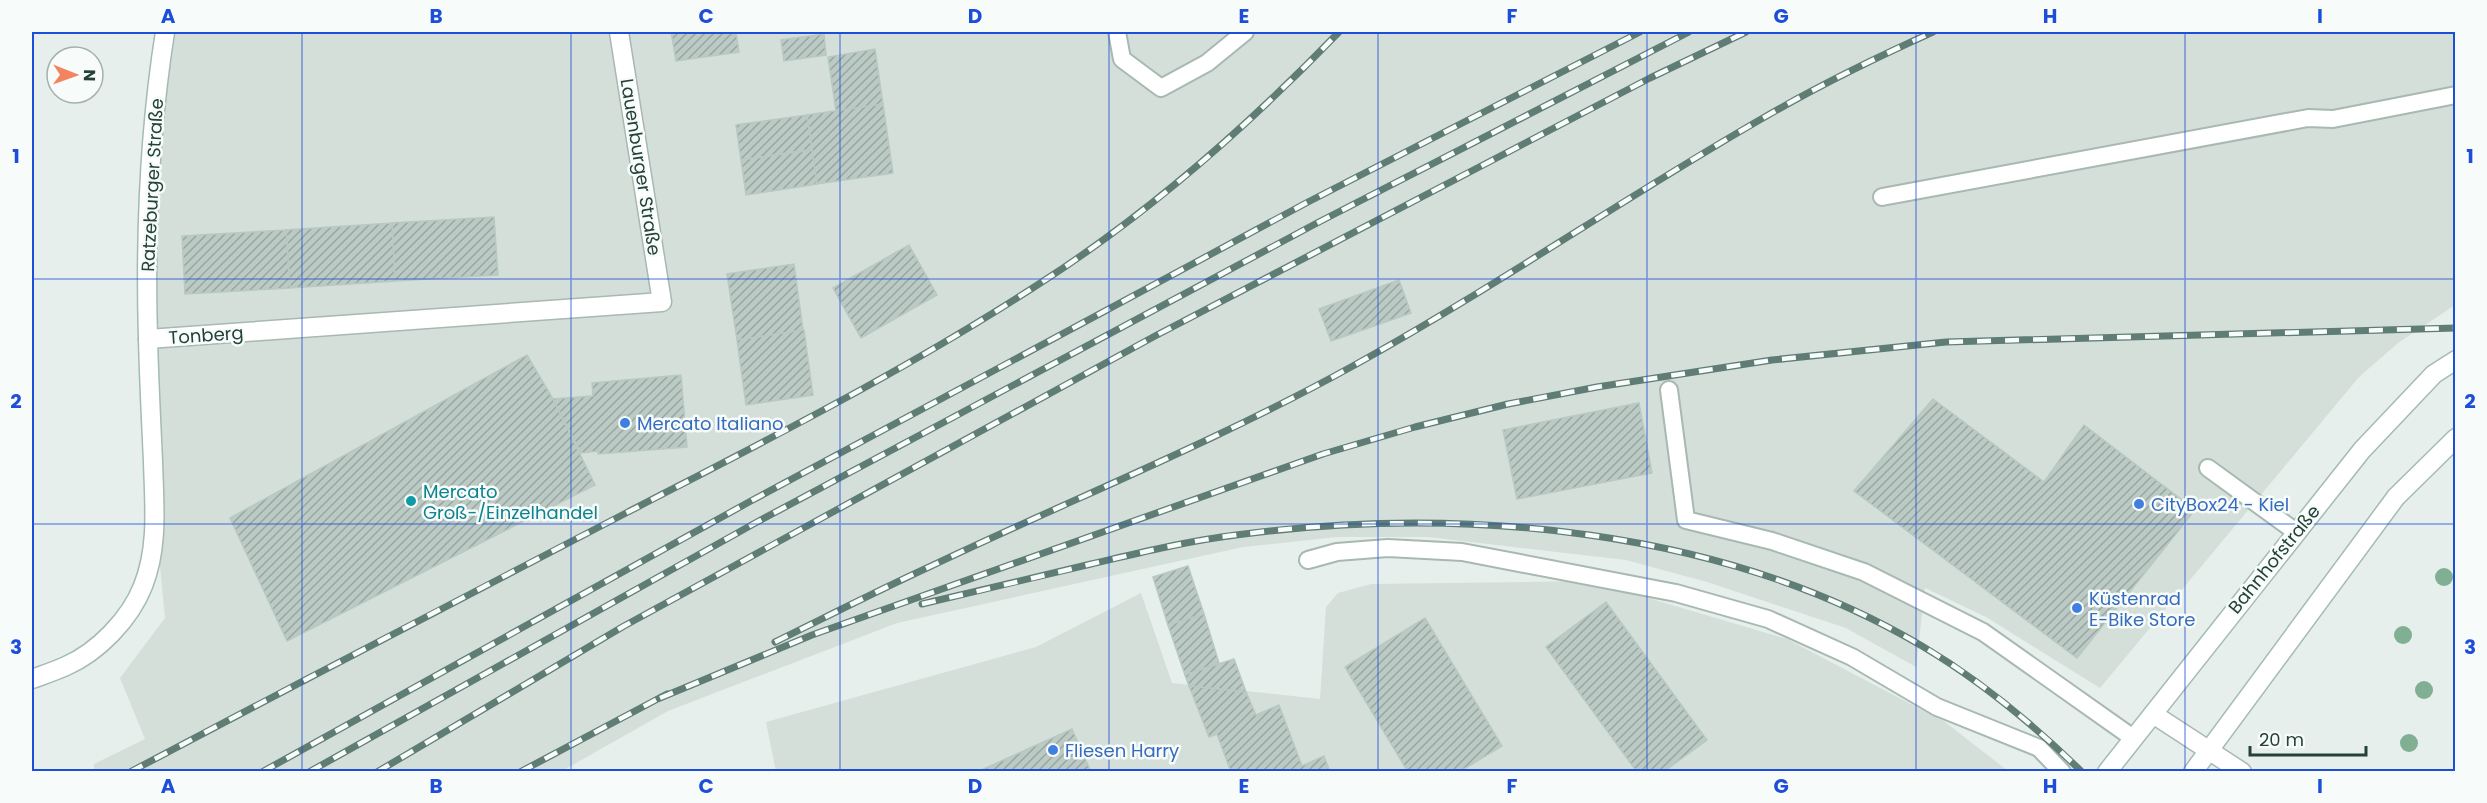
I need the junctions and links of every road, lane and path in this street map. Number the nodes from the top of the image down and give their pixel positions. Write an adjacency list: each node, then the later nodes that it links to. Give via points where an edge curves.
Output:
1 (165, 32): 8 (street, Ratzeburger Straße, via 147,208)
2 (619, 32): 7 (street, Lauenburger Straße)
3 (1118, 32): 4 (lane, via 1122,59 1161,88 1207,63)
4 (1245, 32)
5 (2456, 95): 6 (lane, via 2333,119 2308,118)
6 (1882, 197)
7 (662, 302): 8 (street, Tonberg)
8 (148, 339): 15 (street, Tonberg, via 154,544 142,589 109,635 66,666)
9 (2456, 360): 13 (street, Bahnhofstraße, via 2434,374 2362,450)
10 (1669, 390): 17 (lane, via 1686,520 1772,541 1864,572 1983,632)
11 (2456, 438): 18 (street, via 2396,497)
12 (2208, 468): 13 (lane)
13 (2296, 532): 16 (street, Bahnhofstraße)
14 (1308, 560): 19 (lane, via 1337,552 1388,548 1462,552 1676,593 1756,616 1852,657 1937,707 2039,748)
15 (32, 679)
16 (2153, 714): 17 (street, Bahnhofstraße); 18 (street)
17 (2133, 738): 20 (street, Bahnhofstraße)
18 (2209, 749): 21 (street); 22 (street)
19 (2062, 771)
20 (2107, 771)
21 (2193, 771)
22 (2242, 771)

